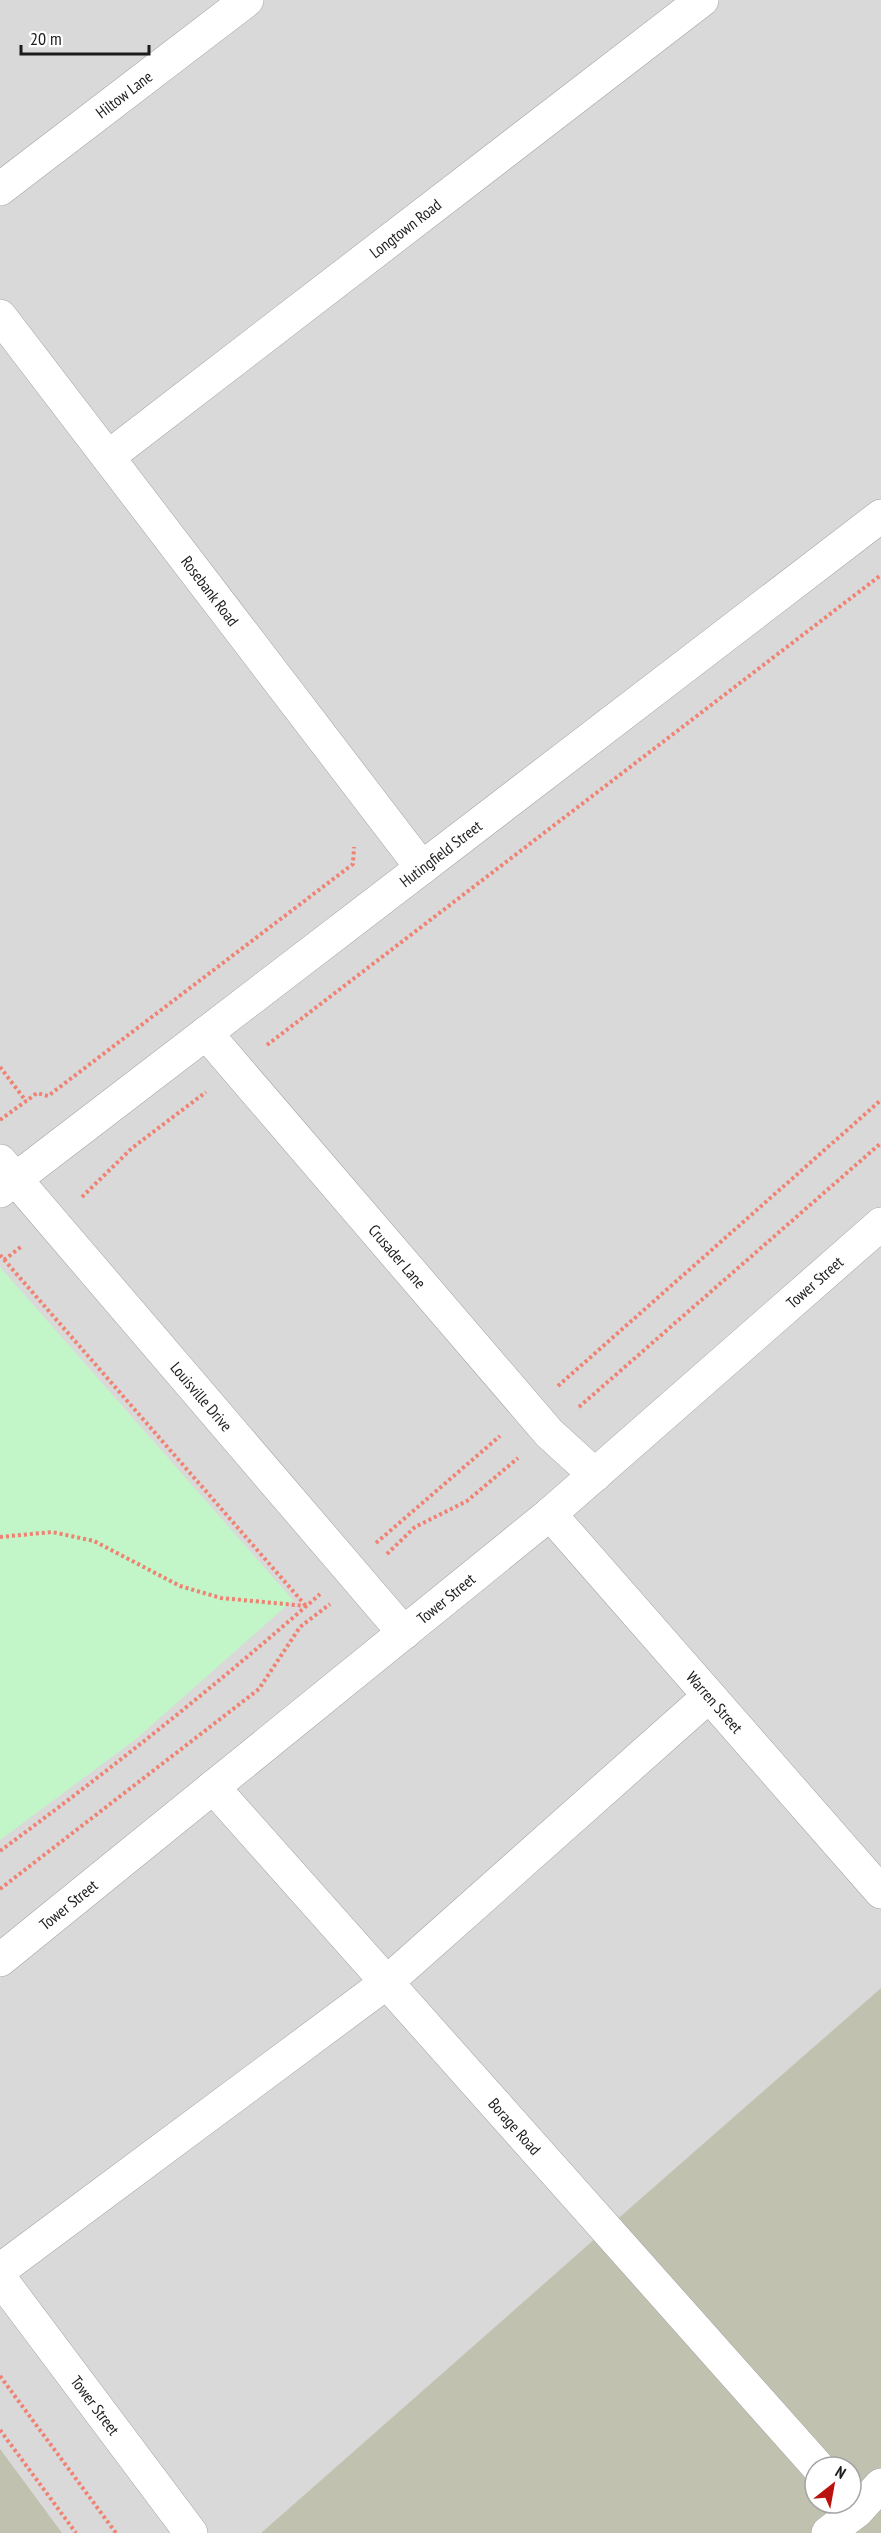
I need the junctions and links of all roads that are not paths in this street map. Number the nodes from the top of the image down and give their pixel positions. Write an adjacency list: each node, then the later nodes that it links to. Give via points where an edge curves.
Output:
1 (247, 0): 3 (street, Hiltow Lane)
2 (702, 0): 5 (street, Longtown Road)
3 (0, 189)
4 (0, 315): 5 (street, Rosebank Road)
5 (108, 457): 7 (street, Rosebank Road)
6 (881, 516): 7 (street, Hutingfield Street)
7 (422, 868): 8 (street, Hutingfield Street)
8 (206, 1033): 9 (street, Hutingfield Street); 11 (street, Crusader Lane, via 539,1422)
9 (5, 1177): 13 (street, Louisville Drive, via 52,1223)
10 (881, 1224): 11 (street, Tower Street)
11 (595, 1475): 12 (street, Tower Street)
12 (549, 1514): 13 (street, Tower Street); 14 (street, Warren Street)
13 (404, 1633): 15 (street, Tower Street)
14 (709, 1696): 16 (street, Warren Street); 18 (street)
15 (213, 1787): 17 (street, Tower Street); 18 (street, Borage Road)
16 (881, 1892)
17 (0, 1960)
18 (386, 1983): 19 (street); 21 (street, Borage Road)
19 (0, 2270)
20 (0, 2278): 25 (street, Tower Street)
21 (807, 2455)
22 (881, 2485): 23 (street)
23 (863, 2500)
24 (846, 2515): 26 (street)
25 (191, 2533)
26 (828, 2533)

